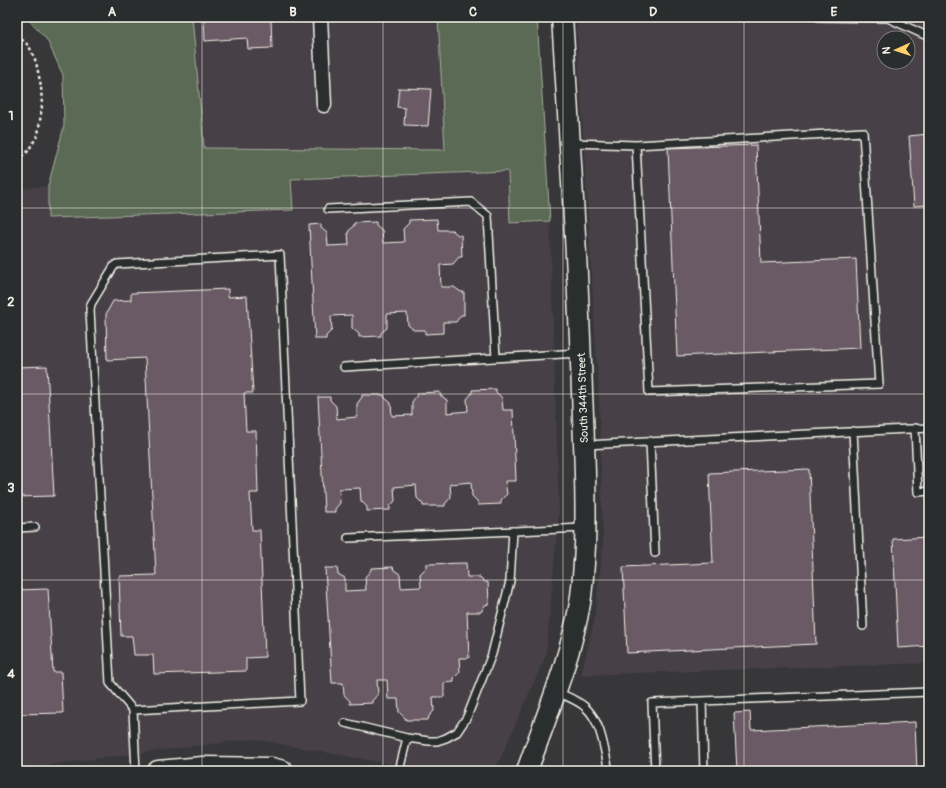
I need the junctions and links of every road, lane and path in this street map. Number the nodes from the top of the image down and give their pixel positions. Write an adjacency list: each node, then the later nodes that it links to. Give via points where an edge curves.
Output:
1 (320, 17): 6 (street)
2 (562, 17): 7 (street, South 344th Street)
3 (818, 17): 5 (lane, via 888,18)
4 (17, 35): 9 (path, via 29,46 36,62 42,106 38,135 26,154)
5 (929, 37)
6 (324, 105)
7 (570, 143): 8 (lane); 11 (street, South 344th Street)
8 (636, 145): 8 (lane, via 649,392 879,384 863,132)
9 (17, 157)
10 (328, 209): 12 (lane, via 471,202 488,216)
11 (581, 352): 12 (lane); 18 (street, South 344th Street)
12 (496, 358): 13 (lane)
13 (344, 367)
14 (915, 428): 15 (lane); 16 (lane); 19 (lane, via 918,492)
15 (929, 428)
16 (853, 431): 17 (lane); 26 (lane)
17 (650, 441): 18 (lane); 25 (lane)
18 (584, 445): 22 (street, South 344th Street)
19 (929, 491)
20 (35, 527): 21 (lane)
21 (17, 528)
22 (586, 528): 23 (lane); 27 (street, South 344th Street, via 580,603)
23 (513, 531): 24 (lane); 32 (lane, via 510,581 492,654 467,717 456,732 446,738 437,741)
24 (348, 538)
25 (655, 553)
26 (864, 626)
27 (556, 691): 37 (street, South 344th Street); 38 (lane, via 585,706 591,713 599,727)
28 (929, 692): 29 (lane)
29 (702, 701): 39 (lane, via 652,703); 40 (lane)
30 (133, 710): 30 (lane, via 300,701 280,255 117,264 91,304 110,683); 33 (lane)
31 (345, 723): 32 (lane)
32 (407, 738): 36 (lane)
33 (136, 771)
34 (158, 771): 35 (street, via 203,767 272,768)
35 (283, 771)
36 (399, 771)
37 (527, 771)
38 (609, 771)
39 (655, 771)
40 (704, 771)

